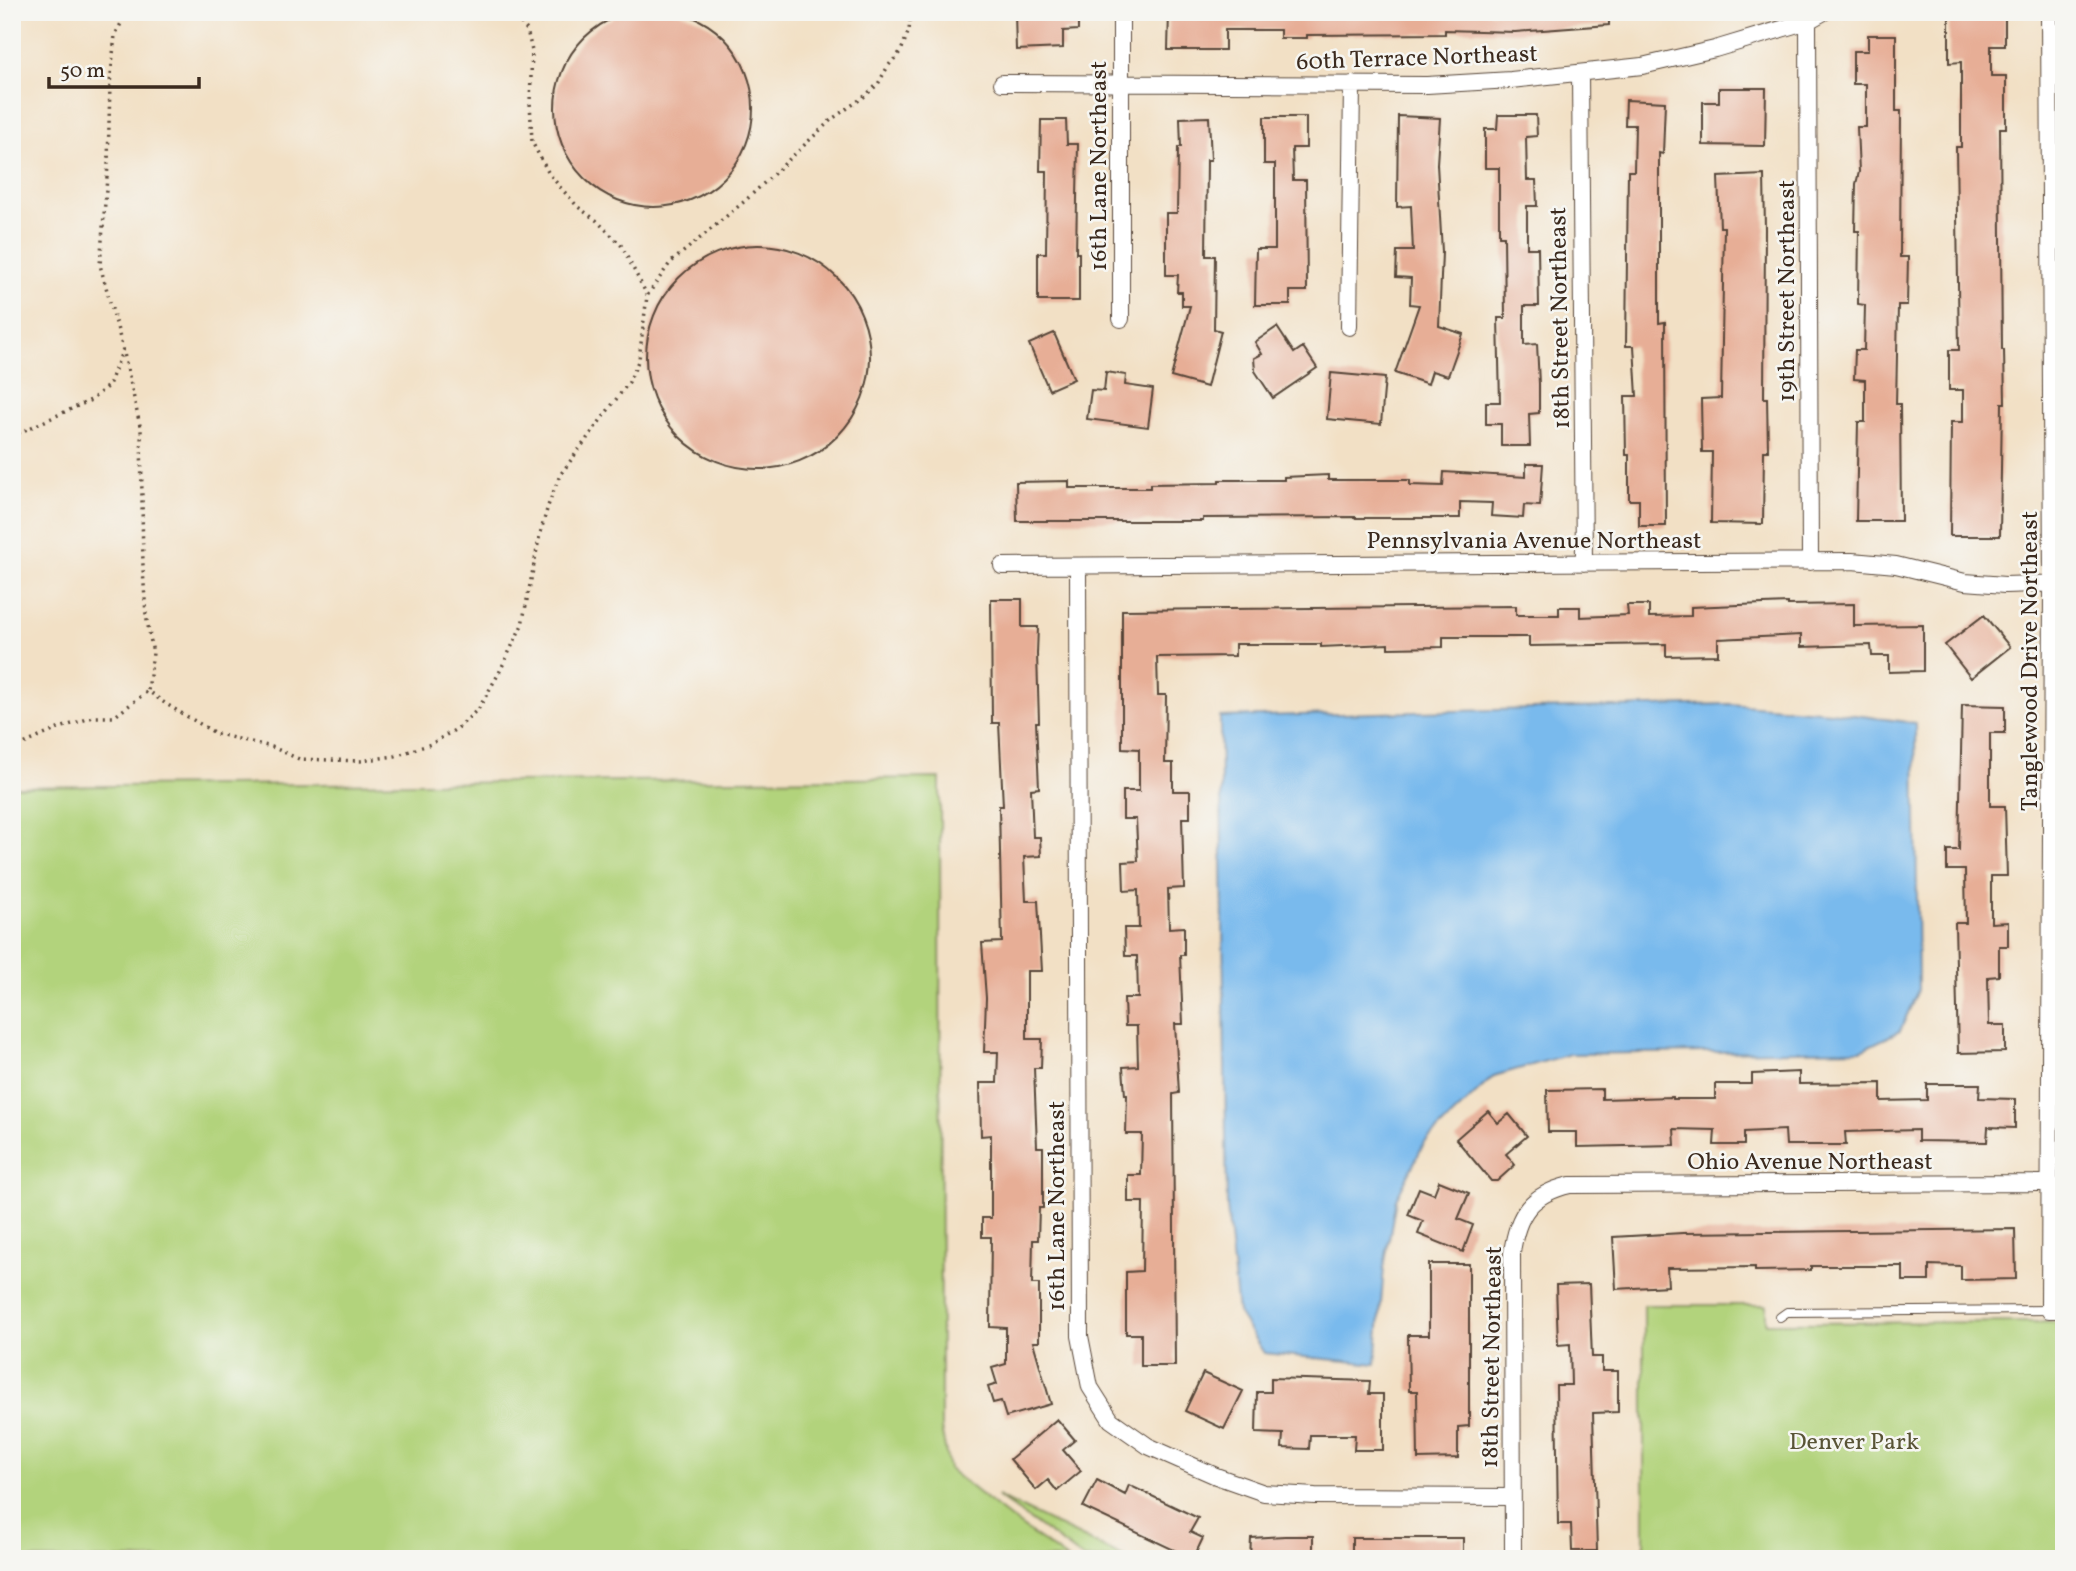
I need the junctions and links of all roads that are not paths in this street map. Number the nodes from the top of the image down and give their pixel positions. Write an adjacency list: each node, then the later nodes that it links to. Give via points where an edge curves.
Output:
1 (1121, 12): 8 (street, 16th Lane Northeast)
2 (1824, 12): 4 (street, 60th Terrace Northeast)
3 (2049, 12): 15 (street, Tanglewood Drive Northeast)
4 (1808, 21): 5 (street, 60th Terrace Northeast, via 1703,52); 11 (street, 19th Street Northeast)
5 (1580, 74): 7 (street, 60th Terrace Northeast, via 1427,85); 12 (street, 18th Street Northeast)
6 (1002, 83): 8 (street, 60th Terrace Northeast)
7 (1352, 83): 8 (street, 60th Terrace Northeast); 10 (street)
8 (1121, 84): 9 (street, 16th Lane Northeast)
9 (1121, 319)
10 (1349, 327)
11 (1810, 562): 12 (street, Pennsylvania Avenue Northeast); 15 (street, Pennsylvania Avenue Northeast, via 1896,565 1965,582)
12 (1584, 563): 14 (street, Pennsylvania Avenue Northeast)
13 (1002, 566): 14 (street, Pennsylvania Avenue Northeast)
14 (1079, 566): 20 (street, 16th Lane Northeast, via 1080,1336 1090,1387 1111,1420 1148,1446 1264,1493)
15 (2058, 583): 16 (street, Tanglewood Drive Northeast)
16 (2051, 1183): 17 (street, Ohio Avenue Northeast); 18 (street, Tanglewood Drive Northeast)
17 (1570, 1185): 20 (street, 18th Street Northeast, via 1553,1189 1530,1207 1520,1218 1515,1235)
18 (2056, 1310): 19 (lane, via 1787,1312)
19 (1780, 1317)
20 (1512, 1497): 21 (street, 18th Street Northeast)
21 (1513, 1559)

